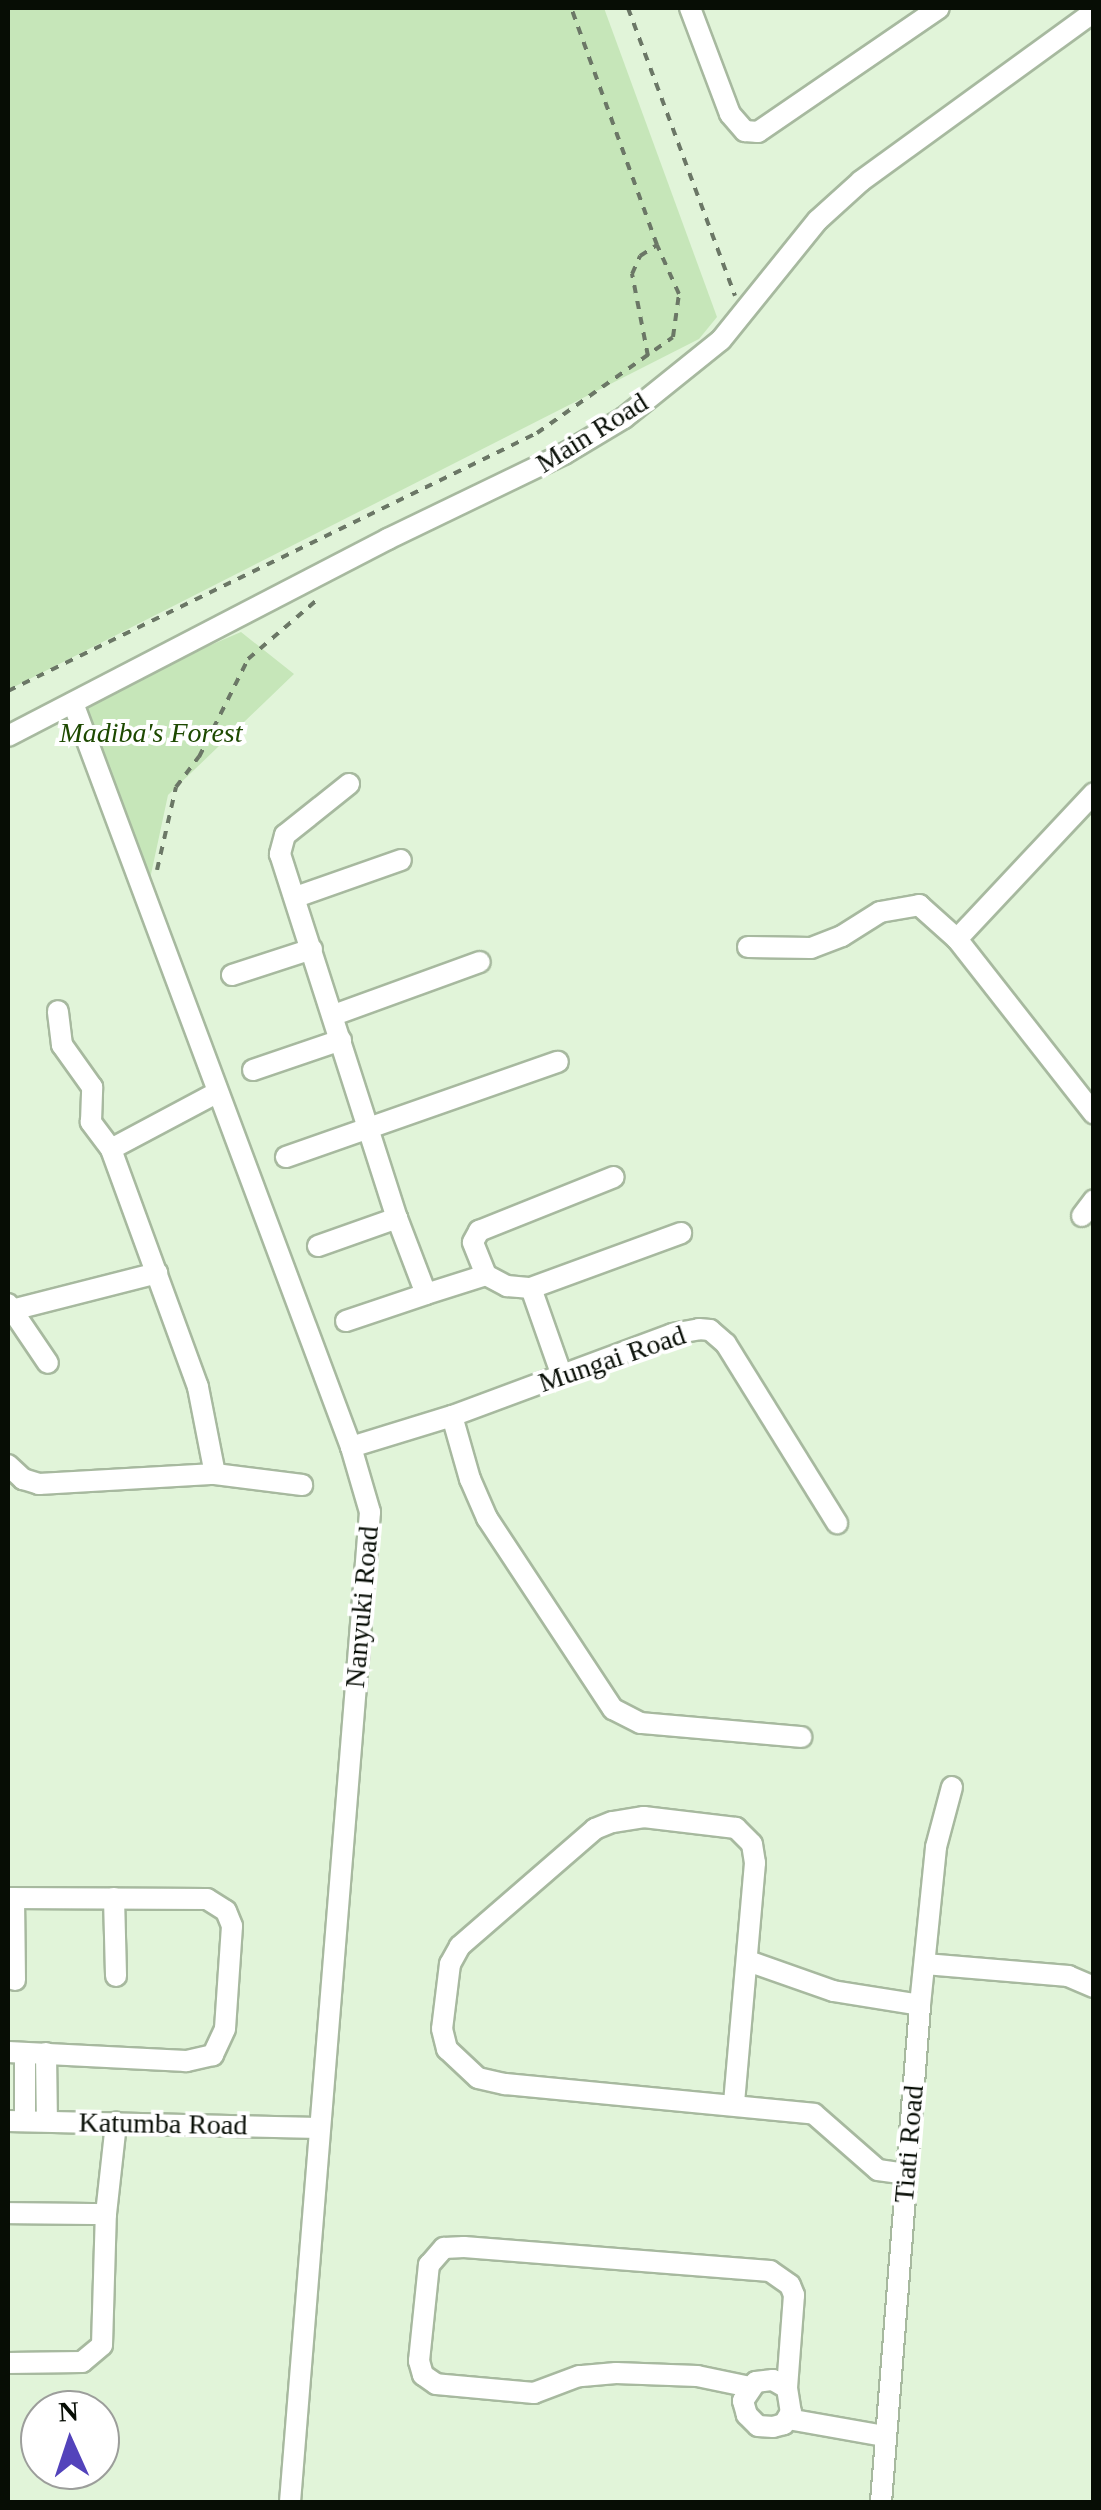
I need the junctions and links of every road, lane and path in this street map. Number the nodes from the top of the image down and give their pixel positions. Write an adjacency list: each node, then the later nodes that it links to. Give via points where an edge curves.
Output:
1 (571, 8): 6 (path)
2 (628, 8): 7 (path)
3 (690, 8): 4 (street, via 730,114 745,131 758,132)
4 (939, 8)
5 (1094, 12): 7 (street, Main Road, via 861,181 818,220)
6 (656, 245): 8 (path, via 640,256 632,274); 8 (path, via 681,305 673,337)
7 (742, 314): 11 (street, Main Road, via 700,361 564,454)
8 (648, 356): 10 (path, via 537,433)
9 (329, 590): 16 (path, via 248,659 176,788)
10 (8, 691)
11 (72, 703): 12 (street, Main Road); 28 (street, Nanyuki Road)
12 (8, 736)
13 (349, 784): 17 (street, via 282,840 280,854)
14 (1094, 793): 18 (street)
15 (401, 860): 17 (street)
16 (156, 872)
17 (296, 897): 20 (street)
18 (957, 940): 19 (street, via 919,905 905,904 811,948); 29 (street)
19 (748, 947)
20 (312, 948): 22 (street); 24 (street)
21 (480, 962): 24 (street)
22 (232, 974)
23 (58, 1011): 31 (street, via 62,1046 90,1082 91,1122)
24 (334, 1015): 25 (street)
25 (342, 1040): 27 (street); 30 (street)
26 (558, 1062): 30 (street)
27 (254, 1070)
28 (218, 1092): 31 (street); 46 (street, Nanyuki Road)
29 (1094, 1114)
30 (367, 1129): 32 (street); 34 (street)
31 (111, 1149): 37 (street)
32 (286, 1157)
33 (614, 1177): 38 (street, via 479,1231 473,1242)
34 (397, 1218): 36 (street); 40 (street)
35 (680, 1233): 39 (street)
36 (318, 1246)
37 (157, 1273): 41 (street); 48 (street, via 201,1398)
38 (486, 1275): 39 (street); 40 (street)
39 (531, 1288): 44 (street)
40 (426, 1294): 42 (street)
41 (10, 1307): 43 (street)
42 (346, 1321)
43 (48, 1363)
44 (562, 1376): 45 (street, Mungai Road); 50 (street, Mungai Road, via 672,1334 710,1330 726,1344)
45 (452, 1416): 46 (street, Mungai Road); 51 (street, via 487,1518 613,1709 641,1723)
46 (352, 1447): 65 (street, Nanyuki Road, via 371,1532)
47 (8, 1465): 48 (street, via 39,1484)
48 (215, 1474): 49 (street)
49 (302, 1484)
50 (837, 1523)
51 (801, 1737)
52 (952, 1787): 56 (street, Tiati Road, via 936,1847)
53 (11, 1898): 54 (street); 58 (street)
54 (114, 1898): 57 (street); 61 (street, via 207,1898 226,1911 232,1948 220,2047 206,2058 186,2060)
55 (748, 1962): 60 (street, via 832,1991); 62 (street); 62 (street, via 755,1863 746,1834 724,1824 626,1817 595,1830 460,1946 445,1983 442,2029 448,2049 478,2078)
56 (924, 1964): 59 (street, via 1068,1976); 60 (street, Tiati Road)
57 (116, 1976)
58 (15, 1980)
59 (1094, 1987)
60 (920, 2005): 66 (street, Tiati Road)
61 (26, 2053): 63 (street)
62 (734, 2103): 66 (street, via 819,2116 878,2170)
63 (26, 2121): 64 (street, Katumba Road)
64 (116, 2123): 65 (street, Katumba Road); 68 (street)
65 (319, 2128): 74 (street, Nanyuki Road)
66 (906, 2174): 73 (street, Tiati Road)
67 (8, 2214): 68 (street)
68 (106, 2214): 69 (street, via 104,2333 96,2354 82,2362)
69 (8, 2363)
70 (750, 2387): 71 (street, via 772,2380); 71 (street, via 697,2376 616,2372 578,2376 534,2393 436,2384 419,2361 432,2256 464,2246 770,2271 794,2295); 72 (street, via 744,2401 752,2422 773,2427)
71 (787, 2388): 72 (street)
72 (788, 2419): 73 (street)
73 (884, 2436): 75 (street, Tiati Road)
74 (290, 2502)
75 (881, 2502)

